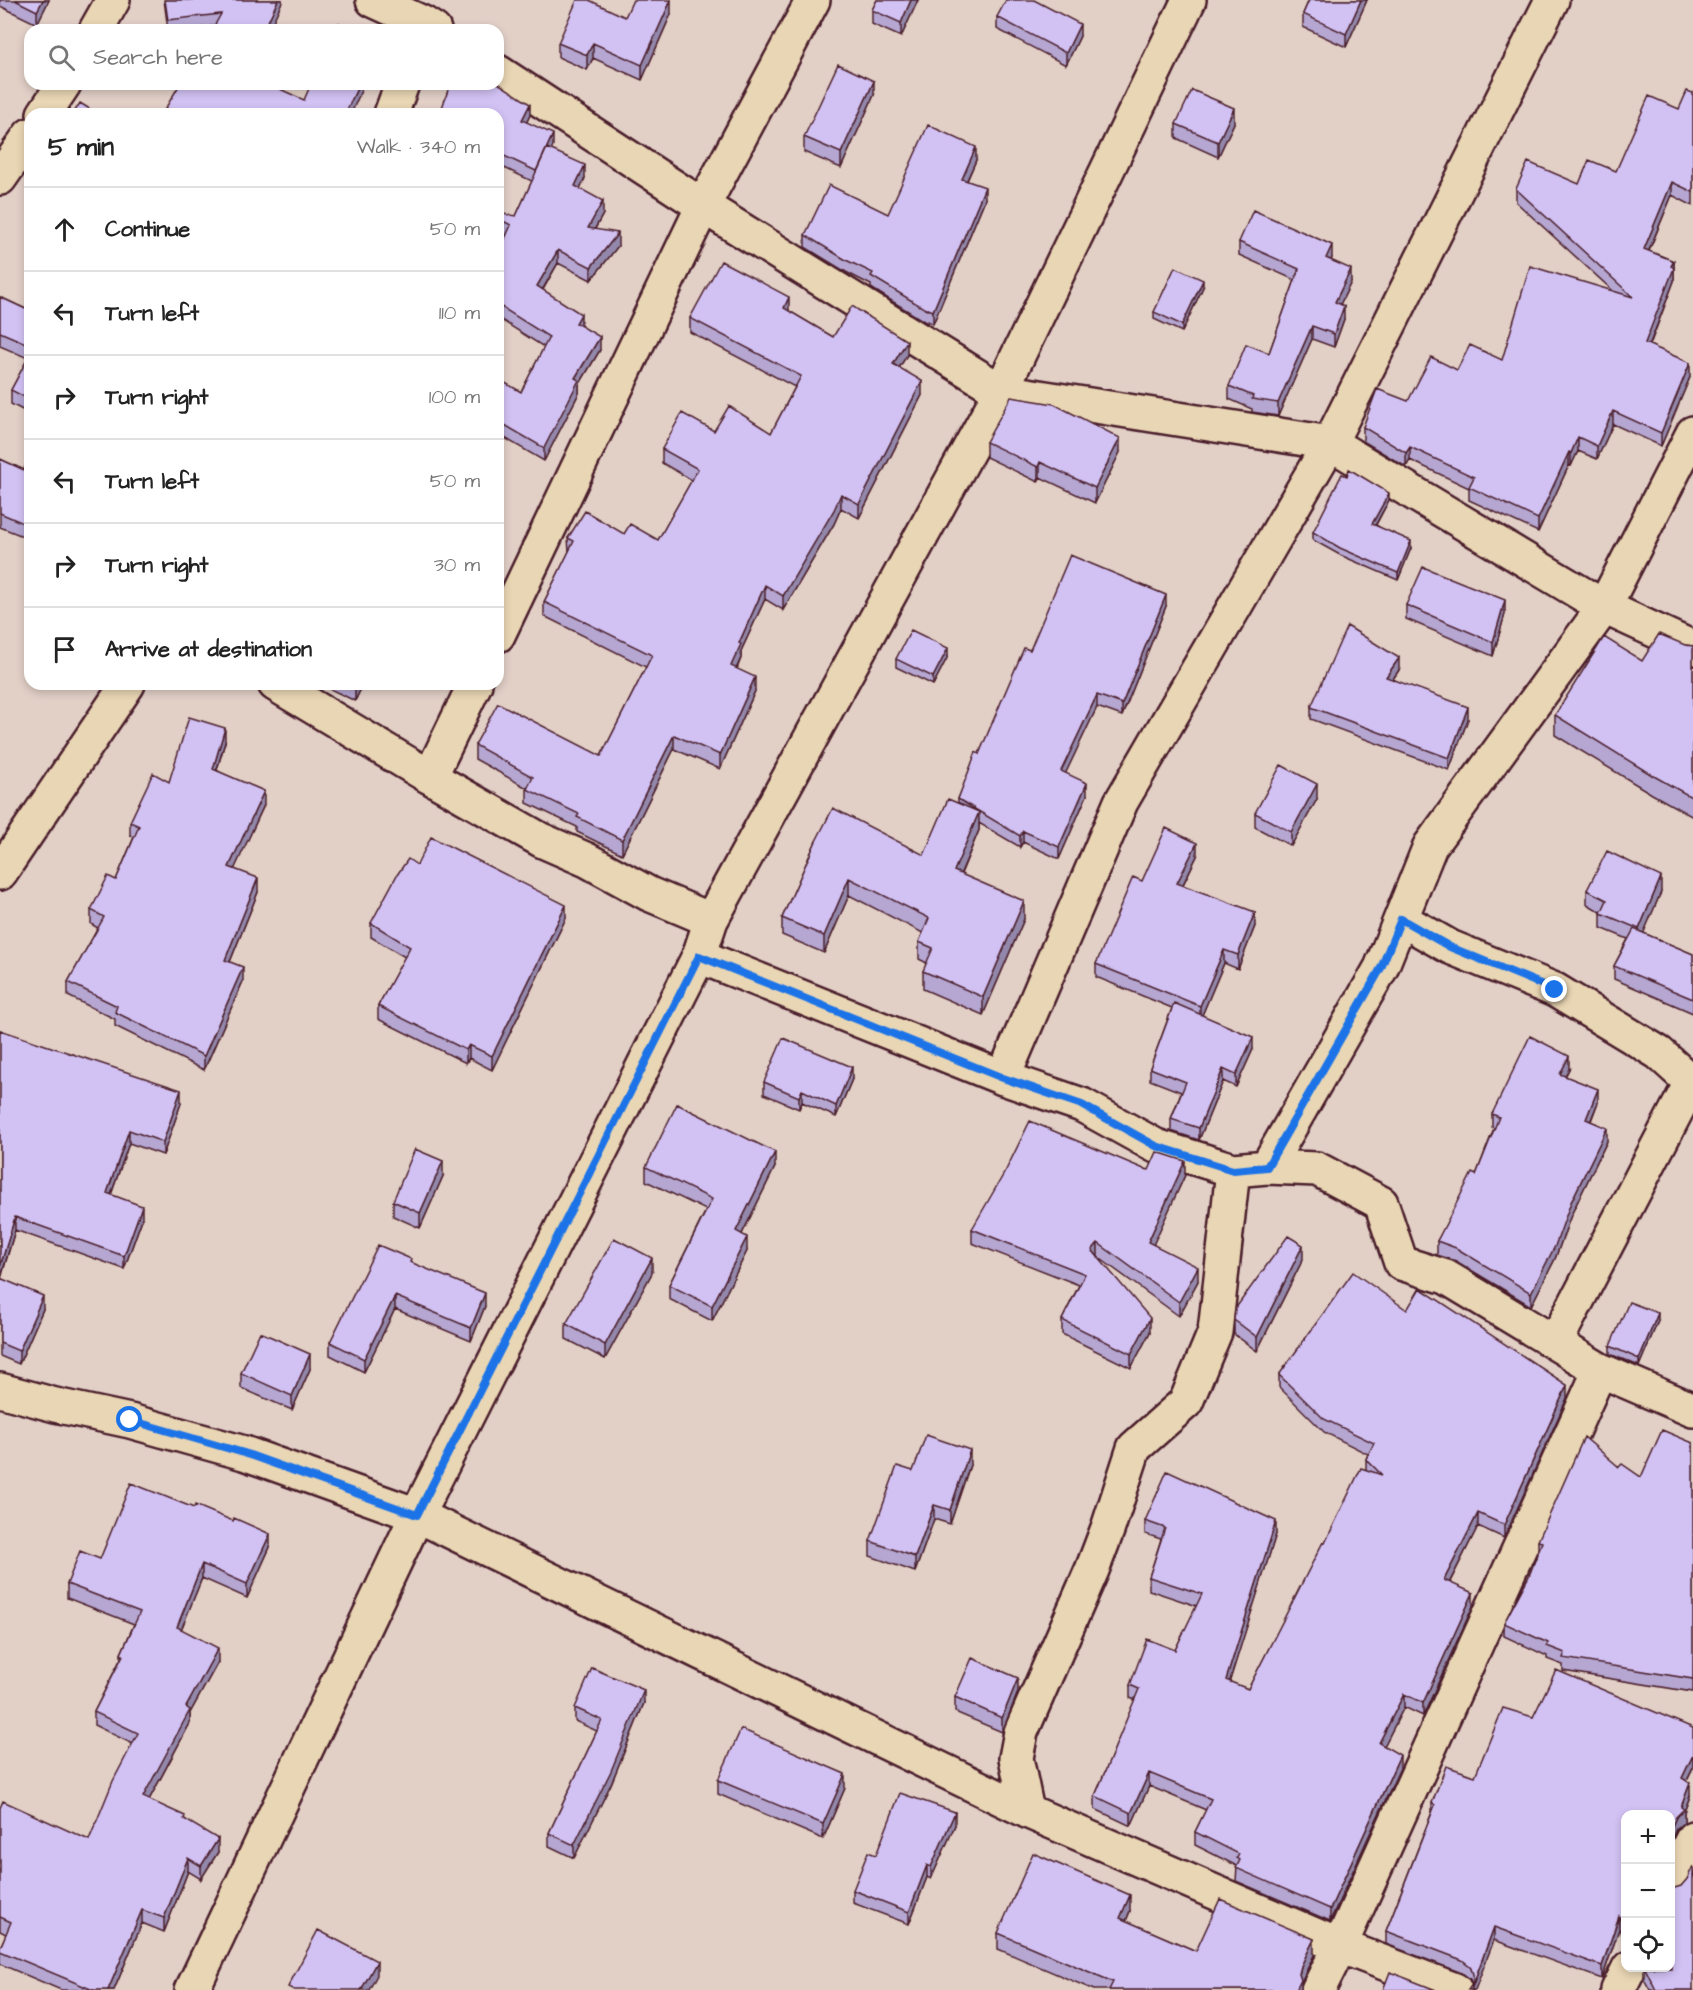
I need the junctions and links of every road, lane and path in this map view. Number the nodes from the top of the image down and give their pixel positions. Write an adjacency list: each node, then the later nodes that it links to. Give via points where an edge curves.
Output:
1 (113, 0): 7 (street)
2 (372, 0): 6 (street)
3 (813, 0): 15 (street)
4 (1189, 0): 16 (street)
5 (1552, 0): 18 (street)
6 (429, 21)
7 (99, 24)
8 (504, 76): 15 (street)
9 (60, 90): 11 (street)
10 (400, 90): 12 (street)
11 (48, 108)
12 (393, 108)
13 (24, 144): 14 (street)
14 (0, 178)
15 (703, 206): 16 (street); 20 (street)
16 (1001, 391): 18 (street); 28 (street)
17 (1693, 433): 19 (street)
18 (1330, 443): 19 (street); 30 (street, via 1121,802)
19 (1604, 607): 21 (street); 27 (street, via 1430,846)
20 (504, 622)
21 (1693, 648)
22 (124, 690): 26 (street)
23 (285, 690): 25 (street)
24 (472, 690): 25 (street)
25 (430, 777): 28 (street, via 540,840)
26 (0, 873)
27 (1401, 919): 31 (street, via 1450,947 1555,990 1659,1053); 32 (street, via 1381,968)
28 (711, 920): 29 (street)
29 (699, 956): 30 (street); 38 (street)
30 (1003, 1078): 33 (street, via 1082,1105 1156,1146)
31 (1692, 1080): 34 (street)
32 (1267, 1167): 33 (street); 34 (street, via 1317,1169 1381,1203 1401,1263 1446,1278)
33 (1233, 1170): 39 (street, via 1215,1332 1186,1402 1134,1448 1092,1570 1021,1732 1016,1758)
34 (1555, 1343): 35 (street)
35 (1600, 1370): 37 (street); 42 (street)
36 (0, 1390): 38 (street, via 130,1420 244,1453)
37 (1693, 1410)
38 (417, 1515): 39 (street); 44 (street)
39 (1027, 1811): 42 (street)
40 (1693, 1838): 41 (street)
41 (1675, 1875)
42 (1340, 1946): 45 (street); 46 (street)
43 (1627, 1972): 47 (street)
44 (192, 1990)
45 (1318, 1990)
46 (1455, 1990)
47 (1618, 1990)

